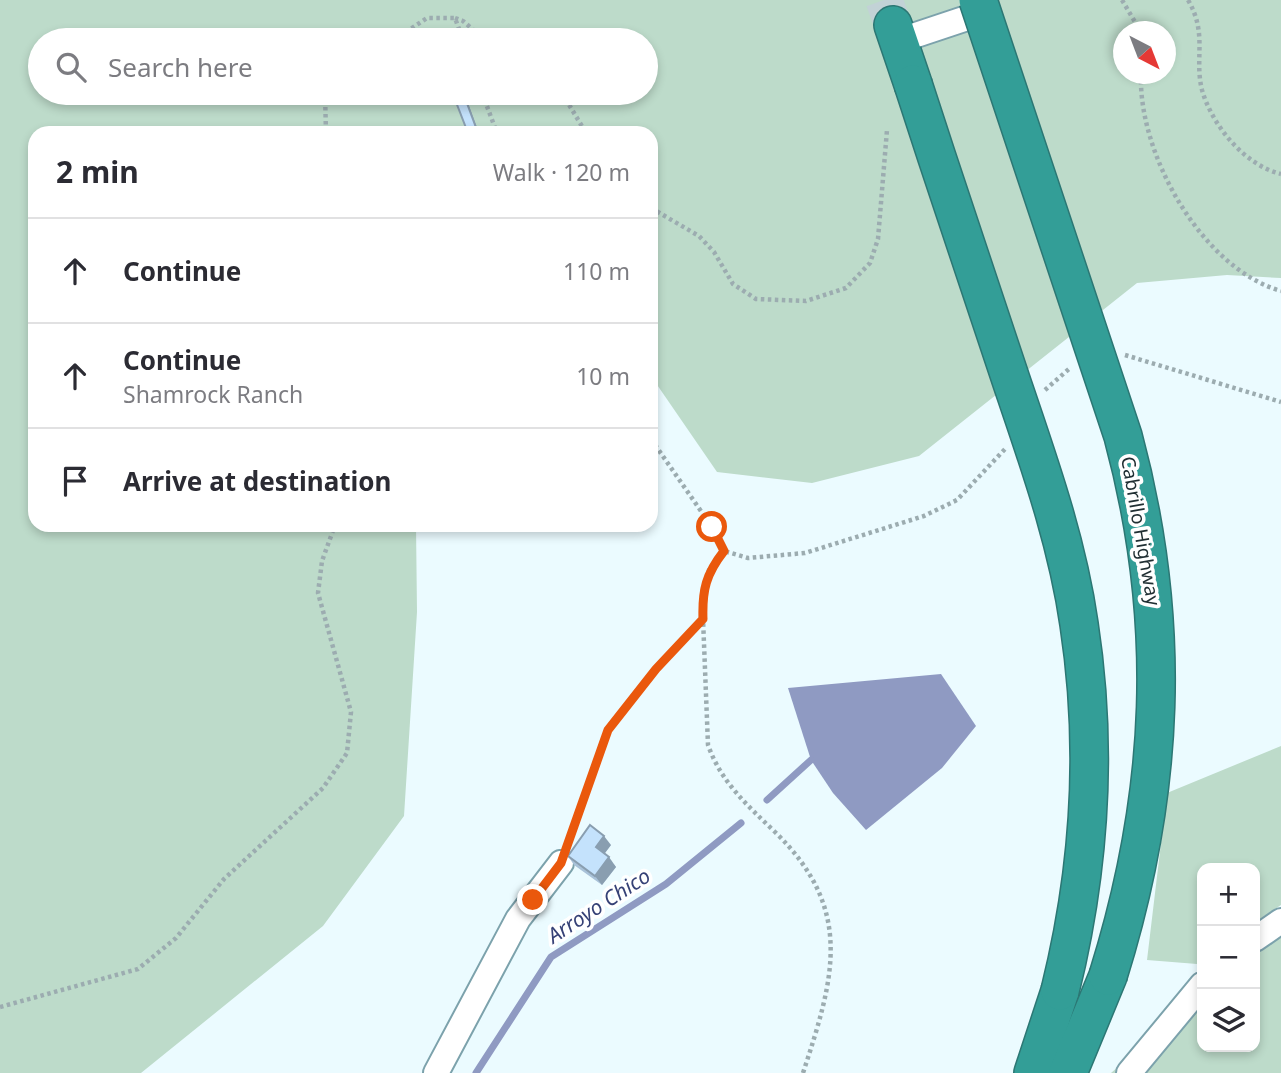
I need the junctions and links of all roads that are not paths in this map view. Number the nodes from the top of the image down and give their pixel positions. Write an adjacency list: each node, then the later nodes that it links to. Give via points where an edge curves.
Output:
1 (977, 10): 2 (lane); 11 (highway, Cabrillo Highway, bridge, via 1123,436 1151,571 1158,682 1154,766 1137,874 1108,976)
2 (896, 33): 7 (highway, bridge, via 1055,513 1079,622 1090,788 1080,899)
3 (561, 863): 8 (lane, via 518,919)
4 (1281, 921): 5 (lane)
5 (1260, 936)
6 (1199, 989): 12 (lane)
7 (1046, 1038): 9 (lane); 10 (highway)
8 (436, 1073)
9 (1024, 1073)
10 (1033, 1073)
11 (1068, 1073)
12 (1129, 1073)

